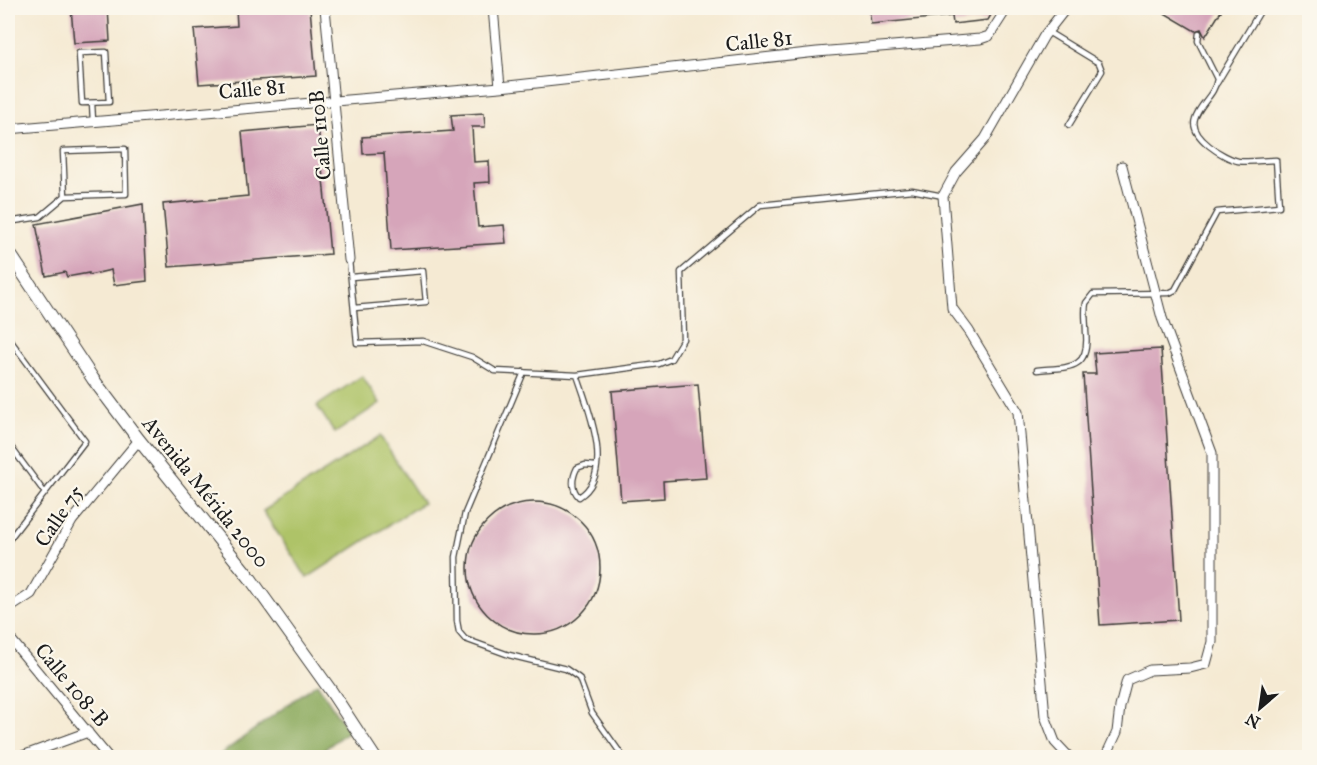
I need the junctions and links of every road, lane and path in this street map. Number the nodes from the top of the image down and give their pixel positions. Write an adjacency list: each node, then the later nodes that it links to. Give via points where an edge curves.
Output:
1 (325, 8): 10 (street, Calle 110B)
2 (493, 8): 9 (street)
3 (1007, 8): 9 (street, Calle 81, via 989,36 980,39 817,52)
4 (1066, 8): 6 (street)
5 (1262, 8): 8 (lane)
6 (1047, 32): 13 (lane, via 1102,67); 17 (street, via 985,140 956,172)
7 (1199, 33): 8 (lane, via 1198,41 1217,79)
8 (1216, 86): 22 (lane, via 1195,119 1196,134 1240,161 1276,160 1279,206 1217,212 1180,284 1169,293)
9 (500, 87): 10 (street, Calle 81)
10 (336, 100): 12 (street, Calle 81); 20 (street, Calle 110B)
11 (92, 103): 11 (lane, via 109,102 106,52 79,53 82,103); 12 (lane)
12 (93, 122): 14 (street, Calle 81)
13 (1069, 125)
14 (8, 129)
15 (1122, 166): 22 (street)
16 (65, 196): 16 (lane, via 126,194 124,149 63,151); 18 (lane, via 40,217)
17 (943, 196): 27 (lane, via 912,190 760,205 681,272 683,339 671,359); 40 (street, via 952,308 1018,412 1045,716 1055,742)
18 (8, 222)
19 (8, 251): 28 (main road, Avenida Mérida 2000, via 93,379)
20 (350, 260): 21 (lane)
21 (351, 277): 23 (lane); 23 (lane, via 423,271 426,302)
22 (1155, 293): 25 (lane, via 1094,294 1086,303 1088,346 1081,360 1067,368); 41 (street, via 1212,453 1212,642 1206,664 1149,670 1127,680 1117,732)
23 (354, 308): 26 (lane, via 357,343 423,341 472,357 495,370)
24 (8, 337): 31 (lane, via 85,441)
25 (1037, 370)
26 (525, 372): 27 (lane); 39 (lane, via 465,513 456,557 459,632 465,639 566,669 579,678 592,713)
27 (577, 375): 30 (lane, via 596,433)
28 (139, 440): 33 (street, Calle 75, via 72,521 31,594); 38 (main road, Avenida Mérida 2000, via 250,578)
29 (8, 444): 31 (lane)
30 (596, 466): 30 (lane, via 594,482 579,497 573,483 577,468)
31 (45, 494): 32 (lane)
32 (8, 542)
33 (8, 609)
34 (8, 636): 35 (street, Calle 108-B)
35 (88, 732): 36 (street); 37 (street, Calle 108-B)
36 (17, 758)
37 (109, 758)
38 (375, 758)
39 (624, 758)
40 (1070, 758)
41 (1105, 758)

